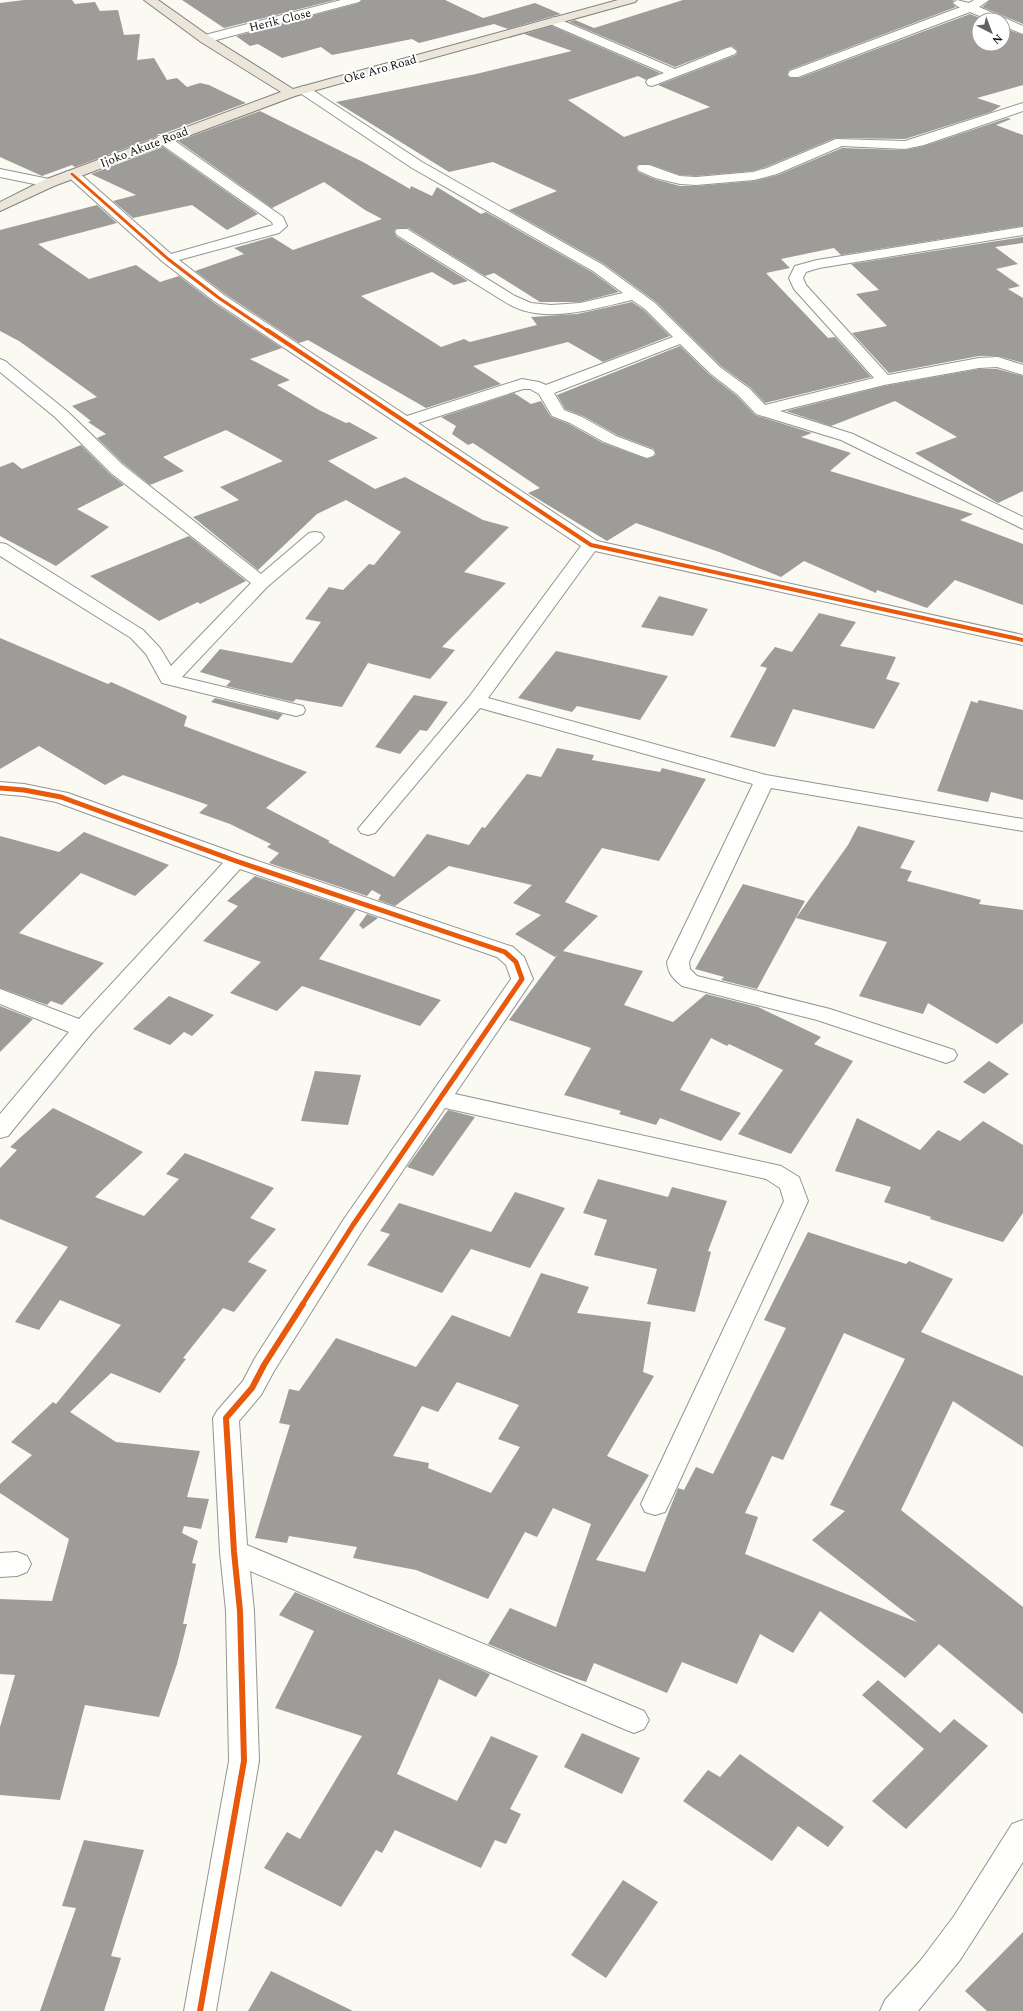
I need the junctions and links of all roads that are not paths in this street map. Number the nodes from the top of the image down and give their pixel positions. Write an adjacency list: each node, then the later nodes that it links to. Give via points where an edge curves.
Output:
1 (150, 0): 11 (main road)
2 (355, 0): 11 (street, Herik Close)
3 (631, 0): 8 (main road, Oke Aro Road)
4 (955, 0): 6 (street)
5 (984, 0): 6 (street)
6 (968, 8): 7 (street); 14 (street)
7 (978, 12)
8 (554, 21): 13 (street); 16 (main road, Oke Aro Road)
9 (1011, 25): 10 (street)
10 (1023, 30)
11 (205, 39): 16 (main road)
12 (731, 51): 13 (street)
13 (674, 73): 15 (street)
14 (794, 74)
15 (652, 82)
16 (298, 92): 18 (main road, Ijoko Akute Road); 27 (street, via 417,165 566,248)
17 (1023, 107): 19 (street, via 905,145 841,142 754,176 680,180)
18 (163, 139): 21 (main road, Ijoko Akute Road); 26 (street, via 278,220 280,226 274,230)
19 (644, 168)
20 (0, 173): 22 (street)
21 (72, 174): 22 (main road, Ijoko Akute Road); 26 (street)
22 (49, 183): 23 (main road, Ijoko Akute Road)
23 (0, 207)
24 (402, 232): 27 (street, via 527,307 570,308)
25 (1022, 232): 31 (street, via 816,264 800,269 796,278 799,286)
26 (168, 259): 34 (street, via 219,298)
27 (634, 295): 28 (street, via 650,306)
28 (683, 338): 32 (street); 33 (street)
29 (0, 364): 40 (street, via 62,415 117,469)
30 (1023, 370): 31 (street, via 998,362 979,363)
31 (884, 380): 33 (street)
32 (545, 391): 34 (street, via 533,385 522,384); 35 (street, via 558,413 610,439)
33 (762, 411): 36 (street, via 847,437)
34 (405, 422): 38 (street)
35 (647, 453)
36 (1023, 524)
37 (315, 537): 40 (street)
38 (591, 546): 41 (street); 43 (street)
39 (0, 548): 42 (street, via 138,634 154,652)
40 (260, 583): 42 (street)
41 (1023, 640)
42 (169, 679): 44 (street)
43 (476, 700): 45 (street); 48 (street)
44 (296, 710)
45 (764, 781): 47 (street); 52 (street, via 678,962 679,972 690,981 822,1014)
46 (0, 788): 49 (street, via 61,797)
47 (1023, 825)
48 (368, 829)
49 (236, 861): 51 (street); 53 (street, via 505,952 516,962 522,979)
50 (0, 996): 51 (street)
51 (83, 1029): 54 (street)
52 (946, 1055)
53 (439, 1099): 55 (street, via 773,1172 791,1183 796,1201); 56 (street, via 353,1225 264,1364 252,1388 226,1418)
54 (0, 1130)
55 (655, 1504)
56 (234, 1552): 57 (street); 59 (street, via 240,1611 244,1761)
57 (634, 1720)
58 (1023, 1834): 60 (street, via 962,1932)
59 (200, 2011)
60 (896, 2011)

